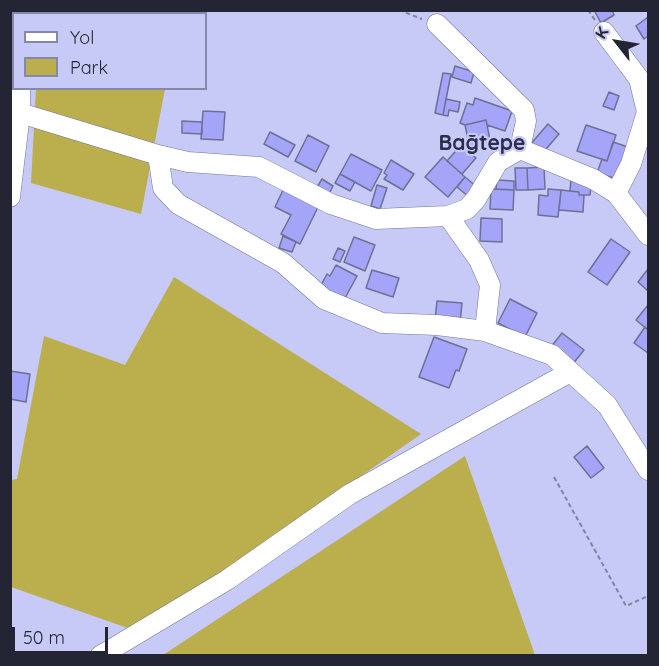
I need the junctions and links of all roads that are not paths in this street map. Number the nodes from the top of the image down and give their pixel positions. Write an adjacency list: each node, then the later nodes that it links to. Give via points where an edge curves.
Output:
1 (437, 24): 6 (street, via 525,110)
2 (604, 32): 4 (street, via 639,79)
3 (20, 90): 5 (street)
4 (648, 112): 8 (street, via 632,164)
5 (20, 113): 7 (street); 9 (street)
6 (520, 149): 8 (street, via 593,179); 10 (street, via 498,162 467,209)
7 (158, 155): 10 (street, via 188,162 259,167 331,204 376,219); 12 (street, via 163,188 178,204 283,263 324,299 382,324)
8 (616, 193): 11 (street)
9 (10, 197)
10 (448, 216): 12 (street, via 479,260 490,285)
11 (648, 235)
12 (485, 331): 13 (street, via 552,355)
13 (570, 372): 14 (street, via 607,405); 15 (street, via 350,494 227,580)
14 (648, 470)
15 (100, 656)

